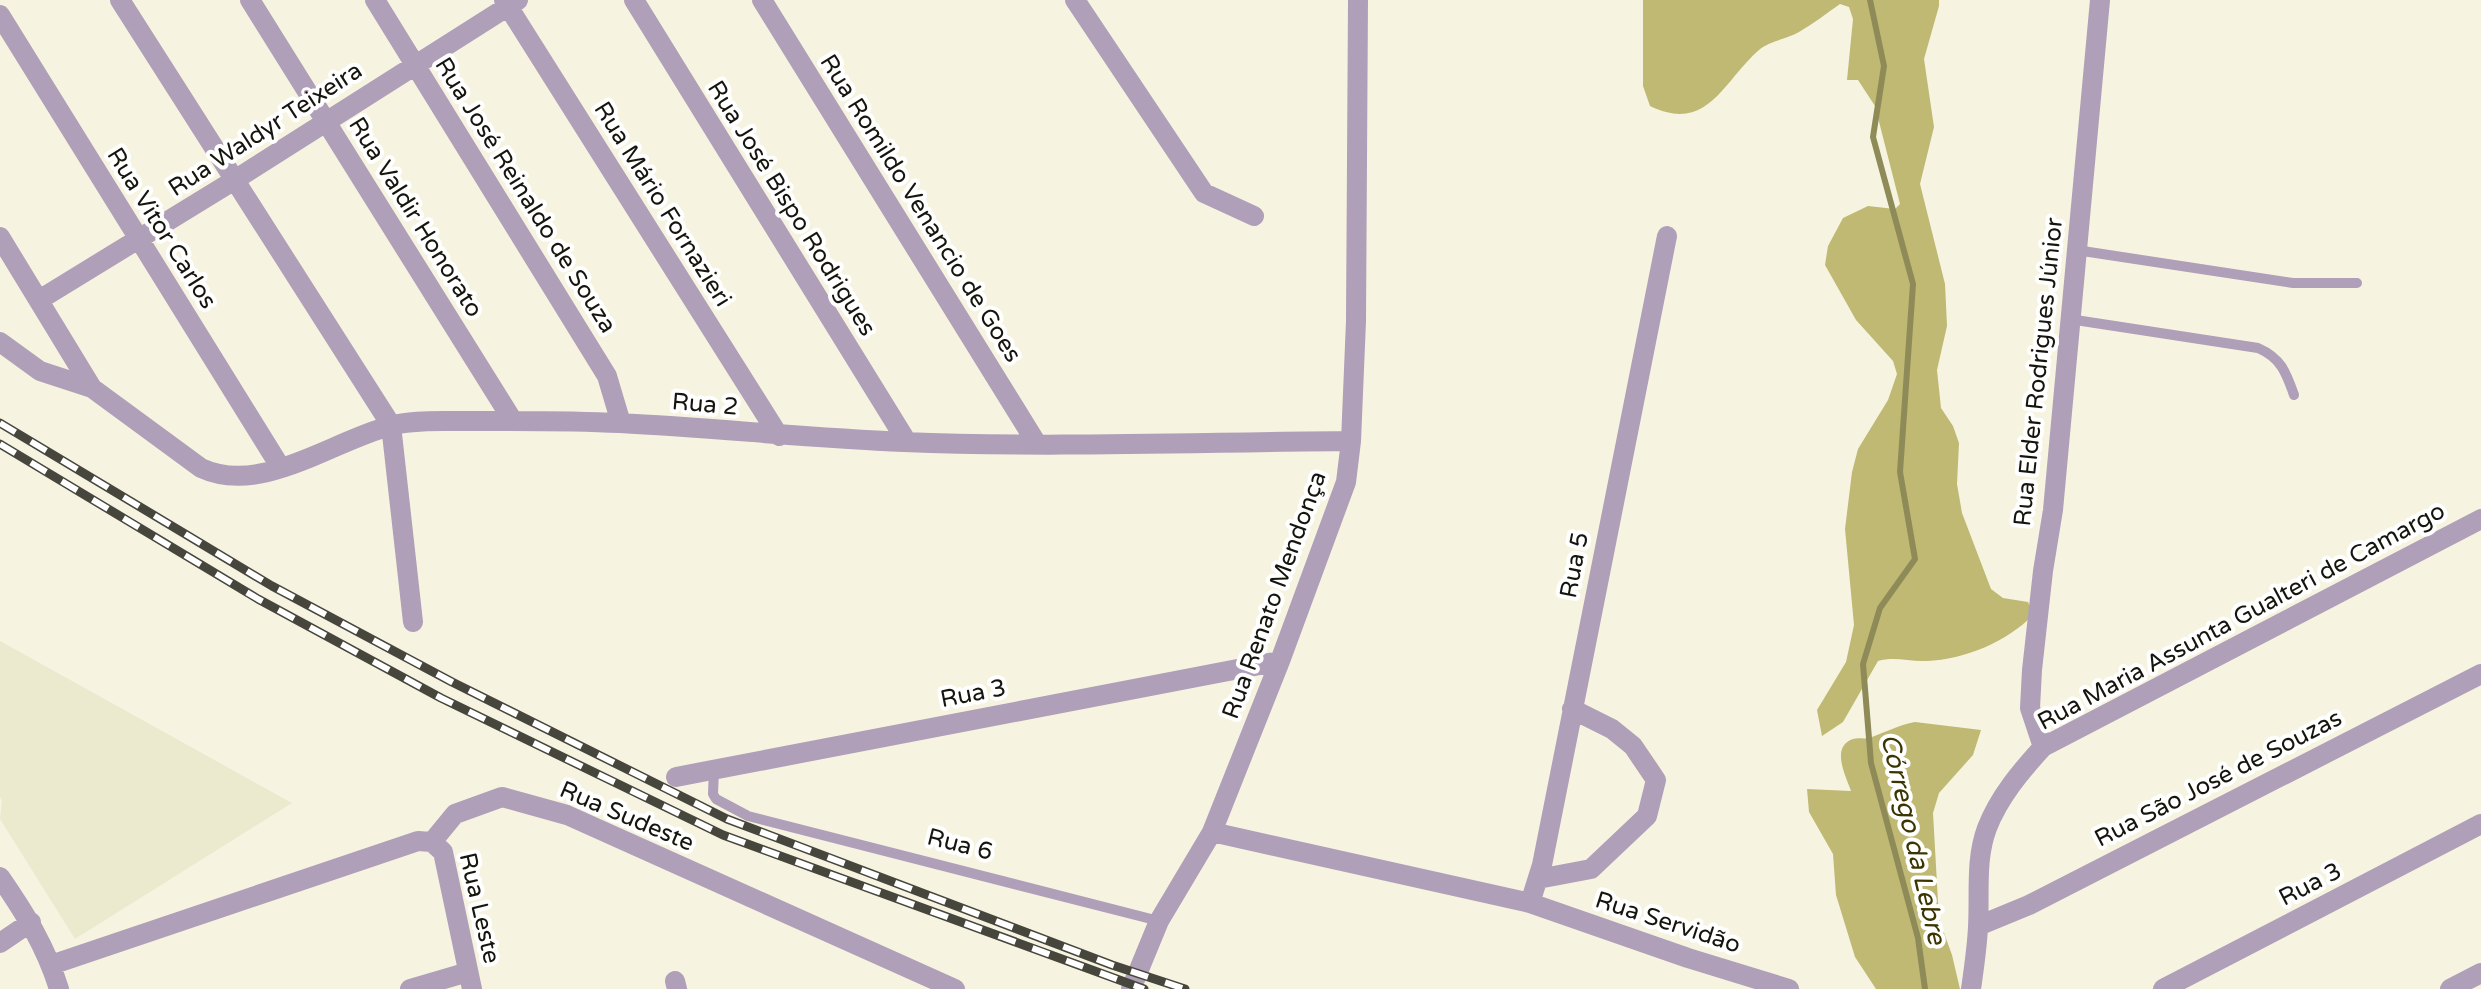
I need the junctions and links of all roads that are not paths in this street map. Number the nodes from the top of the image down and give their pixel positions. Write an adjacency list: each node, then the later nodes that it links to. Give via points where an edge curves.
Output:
1 (120, 0): 13 (street)
2 (250, 0): 12 (street, Rua Valdir Honorato)
3 (375, 0): 11 (street, Rua José Reinaldo de Souza)
4 (634, 0): 30 (street, Rua José Bispo Rodrigues)
5 (762, 0): 31 (street, Rua Romildo Venancio de Goes)
6 (1075, 0): 14 (street, via 1204,193)
7 (1358, 0): 29 (street, Rua Renato Mendonça)
8 (2100, 0): 18 (street, Rua Elder Rodrigues Júnior)
9 (510, 2): 11 (street, Rua Waldyr Teixeira); 28 (street, Rua Mário Fornazieri)
10 (0, 15): 17 (street, Rua Vitor Carlos)
11 (415, 64): 12 (street, Rua Waldyr Teixeira); 26 (street, Rua José Reinaldo de Souza, via 607,376)
12 (325, 121): 13 (street, Rua Waldyr Teixeira); 25 (street, Rua Valdir Honorato)
13 (233, 181): 17 (street, Rua Waldyr Teixeira); 27 (street)
14 (1254, 216)
15 (1667, 236): 37 (street, Rua 5)
16 (0, 237): 20 (street)
17 (138, 241): 20 (street, Rua Waldyr Teixeira); 32 (street, Rua Vitor Carlos)
18 (2076, 250): 19 (lane, via 2293,283); 21 (street, Rua Elder Rodrigues Júnior)
19 (2357, 283)
20 (39, 300): 23 (street)
21 (2069, 319): 24 (lane, via 2258,348 2284,365); 38 (street, Rua Elder Rodrigues Júnior, via 2053,510 2032,670 2030,708)
22 (0, 342): 23 (street, via 40,371)
23 (92, 388): 32 (street, Rua 2, via 217,475)
24 (2294, 395)
25 (513, 421): 26 (street, Rua 2); 27 (street, Rua 2)
26 (621, 423): 28 (street, Rua 2)
27 (391, 425): 32 (street, Rua 2); 34 (street)
28 (779, 436): 30 (street, Rua 2)
29 (1351, 441): 31 (street, Rua 2); 35 (street, Rua Renato Mendonça, via 1346,482)
30 (907, 442): 31 (street, Rua 2)
31 (1037, 444)
32 (281, 468)
33 (2481, 519): 38 (street, Rua Maria Assunta Gualteri de Camargo)
34 (413, 622)
35 (1280, 661): 39 (street, Rua 3); 42 (street, Rua Renato Mendonça)
36 (2481, 674): 49 (street, Rua São José de Souzas, via 2029,905)
37 (1572, 709): 45 (street, Rua 5); 45 (street, via 1633,746 1656,780 1647,816 1591,869)
38 (2043, 747): 49 (street, Rua Maria Assunta Gualteri de Camargo, via 1998,804 1986,831)
39 (714, 769): 40 (street, Rua 3); 47 (lane, Rua 6, via 716,799 748,816)
40 (676, 777)
41 (2481, 824): 60 (street, Rua 3)
42 (1212, 832): 46 (street); 47 (street, Rua Renato Mendonça)
43 (432, 842): 51 (street, via 418,841); 53 (street, Rua Leste, via 443,852); 56 (street, Rua Sudeste, via 455,814 502,797 567,815)
44 (0, 877): 48 (street)
45 (1538, 879): 46 (street, Rua 5)
46 (1530, 903): 58 (street, Rua Servidão)
47 (1159, 921): 57 (street, Rua Renato Mendonça)
48 (31, 922): 50 (street); 51 (street)
49 (1978, 926): 59 (street, Rua Maria Assunta Gualteri de Camargo)
50 (0, 943)
51 (51, 965): 54 (street)
52 (2481, 973): 61 (street)
53 (470, 980): 55 (street)
54 (59, 989)
55 (410, 989)
56 (955, 989)
57 (1131, 989)
58 (1789, 989)
59 (1971, 989)
60 (2163, 989)
61 (2450, 989)

